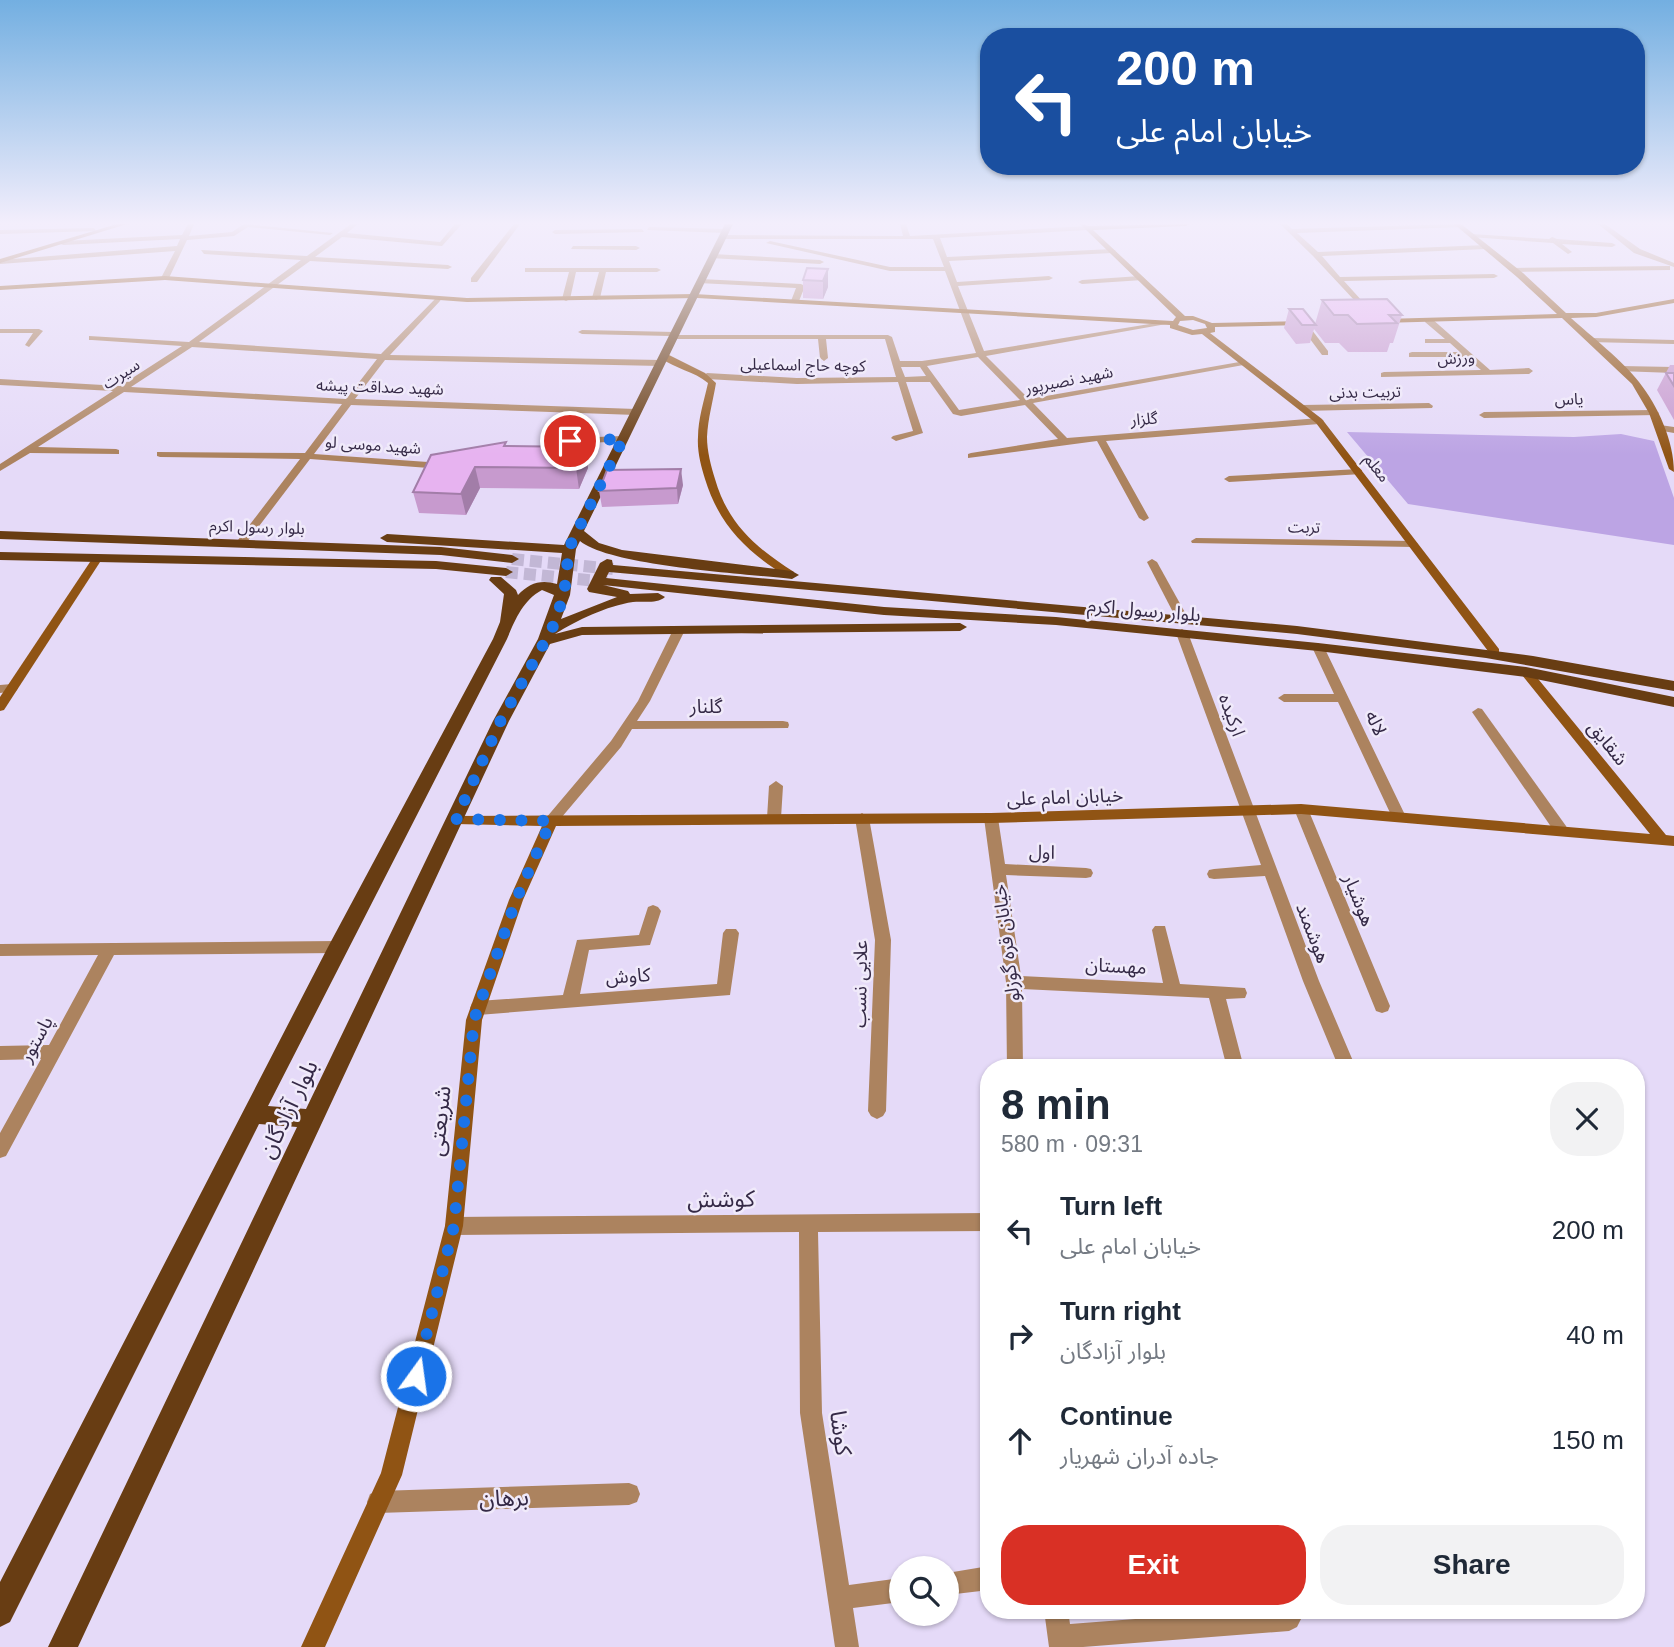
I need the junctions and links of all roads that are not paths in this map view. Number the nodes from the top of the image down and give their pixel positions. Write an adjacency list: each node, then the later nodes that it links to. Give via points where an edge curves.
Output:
1 (252, 301): 36 (street, سیرت)
2 (435, 301): 41 (street)
3 (692, 301): 28 (main road)
4 (776, 301): 12 (street)
5 (960, 301): 13 (street)
6 (1164, 301): 16 (street)
7 (1357, 301): 20 (street)
8 (1546, 301): 17 (street)
9 (1548, 301): 15 (street)
10 (1635, 301): 15 (street)
11 (1674, 301): 14 (street)
12 (795, 302): 13 (street)
13 (964, 311): 22 (street); 39 (street)
14 (1596, 315): 15 (street); 26 (street)
15 (1567, 317): 17 (street); 26 (street)
16 (1182, 318): 22 (street); 24 (street, via 1199,319)
17 (1532, 318): 18 (street); 26 (street)
18 (1429, 320): 20 (street); 33 (street)
19 (1363, 321): 20 (street)
20 (1375, 321)
21 (1314, 322): 23 (street)
22 (1170, 323): 24 (street, via 1185,332); 39 (street)
23 (1301, 323): 24 (street); 37 (street)
24 (1208, 329): 46 (street, معلم)
25 (0, 331): 35 (street, via 39,331)
26 (1582, 331): 31 (street)
27 (582, 332): 28 (street)
28 (675, 335): 29 (street); 43 (main road)
29 (822, 336): 42 (street); 44 (street, via 890,338)
30 (92, 338): 36 (street)
31 (1592, 340): 34 (street); 47 (street)
32 (1428, 341): 33 (street)
33 (1452, 341): 38 (street)
34 (1674, 342)
35 (29, 345)
36 (190, 345): 41 (street); 56 (street, سیرت)
37 (1325, 353)
38 (1467, 354): 40 (street); 48 (street)
39 (981, 355): 45 (street); 58 (street)
40 (1412, 355)
41 (383, 357): 43 (street); 57 (street)
42 (824, 358)
43 (662, 360): 52 (street); 61 (main road)
44 (897, 364): 45 (street); 54 (street)
45 (922, 364): 53 (street, شهید نصیرپور)
46 (1245, 364): 58 (street, شهید نصیرپور); 60 (street, معلم)
47 (1621, 369): 50 (street); 62 (street, via 1635,382)
48 (1486, 370): 49 (street, ورزش); 51 (street, ورزش)
49 (1529, 370)
50 (1674, 370)
51 (1384, 375)
52 (707, 376): 54 (street, کوچه حاج اسماعیلی); 96 (street, via 712,383 702,431 704,460 720,510 734,534)
53 (930, 379): 54 (street, کوچه حاج اسماعیلی); 58 (street, شهید نصیرپور, via 958,412)
54 (899, 380): 67 (street, via 918,433)
55 (0, 382): 56 (street, شهید صداقت پیشه)
56 (122, 390): 57 (street, شهید صداقت پیشه); 71 (street, سیرت)
57 (352, 402): 61 (street, شهید صداقت پیشه); 74 (street)
58 (1027, 402): 70 (street)
59 (1429, 406): 60 (street, تربیت بدنی)
60 (1303, 408): 64 (street, معلم)
61 (636, 412): 69 (main road)
62 (1654, 414): 63 (street, یاس); 65 (street)
63 (1484, 415)
64 (1319, 421): 68 (street, گلزار); 80 (street, معلم)
65 (1660, 428): 66 (street); 79 (street)
66 (1674, 430)
67 (896, 438)
68 (1100, 438): 70 (street, گلزار); 82 (street)
69 (623, 439): 75 (street, via 570,441); 83 (main road)
70 (1065, 441): 76 (street, گلزار)
71 (29, 450): 72 (street); 78 (street, سیرت)
72 (116, 452)
73 (160, 454): 74 (street, شهید موسی لو)
74 (309, 456): 77 (street, شهید موسی لو); 86 (street)
75 (515, 456)
76 (971, 456)
77 (453, 466)
78 (0, 468)
79 (1674, 469)
80 (1359, 472): 81 (street); 87 (street, معلم)
81 (1228, 479)
82 (1144, 518)
83 (577, 532): 90 (main road); 91 (main road, via 594,545)
84 (0, 535): 86 (main road, بلوار رسول اکرم)
85 (1196, 541): 87 (street, تربت)
86 (240, 544): 88 (main road, بلوار رسول اکرم)
87 (1413, 544): 107 (street, معلم)
88 (274, 545): 89 (main road, via 340,537); 95 (main road, بلوار رسول اکرم, via 442,551)
89 (530, 545): 90 (main road); 95 (main road, via 514,575)
90 (569, 548): 97 (main road, بلوار آزادگان)
91 (621, 554): 96 (main road); 98 (main road, via 609,559 594,589)
92 (0, 556): 93 (main road, بلوار رسول اکرم)
93 (97, 559): 95 (main road, بلوار رسول اکرم, via 260,562 331,571); 110 (street)
94 (1152, 562): 101 (street, ارکیده)
95 (505, 570): 100 (main road, بلوار آزادگان, via 511,593)
96 (790, 575): 99 (main road)
97 (564, 595): 100 (main road, via 552,586 537,586 521,599); 105 (main road, بلوار آزادگان)
98 (644, 596): 102 (main road); 105 (main road, via 596,609)
99 (923, 596): 101 (main road, بلوار رسول اکرم); 104 (main road, بلوار رسول اکرم, via 610,576 884,611)
100 (507, 622): 136 (main road, بلوار آزادگان)
101 (1182, 625): 104 (main road, بلوار رسول اکرم); 106 (main road, بلوار رسول اکرم); 107 (main road, بلوار رسول اکرم); 120 (street, ارکیده)
102 (916, 627): 103 (main road); 104 (main road)
103 (679, 630): 105 (main road); 116 (street, شریعتی)
104 (1149, 630)
105 (549, 635): 125 (main road, بلوار آزادگان, via 501,720)
106 (1318, 647): 108 (main road, بلوار رسول اکرم); 112 (street, لاله)
107 (1495, 652): 109 (main road, بلوار رسول اکرم)
108 (1526, 672): 113 (main road, بلوار رسول اکرم); 128 (street, شقایق)
109 (1674, 686)
110 (6, 688): 114 (street)
111 (1284, 698): 112 (street)
112 (1342, 698): 121 (street, لاله)
113 (1674, 702)
114 (0, 707)
115 (1478, 712): 127 (street)
116 (628, 725): 117 (street, گلنار); 126 (street, شریعتی)
117 (783, 725)
118 (776, 786): 122 (street)
119 (1301, 809): 120 (street, خیابان امام علی); 121 (street, خیابان امام علی); 144 (street, هوشیار)
120 (1246, 811): 124 (street, خیابان امام علی); 130 (street, هوشمند)
121 (1399, 817): 127 (street, خیابان امام علی)
122 (775, 818): 123 (street, خیابان امام علی); 126 (street, خیابان امام علی)
123 (862, 818): 124 (street, خیابان امام علی); 151 (street, علایی نسب, via 883,940)
124 (990, 818): 129 (street, خیابان قره گوزلو)
125 (456, 819): 126 (street, خیابان امام علی); 153 (main road, بلوار آزادگان)
126 (551, 821): 145 (street, شریعتی, via 516,900)
127 (1561, 830): 128 (street, خیابان امام علی)
128 (1667, 839)
129 (998, 869): 131 (street, اول); 139 (street, خیابان قره گوزلو)
130 (1269, 870): 132 (street); 150 (street, هوشمند)
131 (1086, 873)
132 (1214, 874)
133 (653, 911): 143 (street, via 645,941 582,944)
134 (1160, 930): 140 (street)
135 (731, 933): 143 (street, کاوش, via 724,990)
136 (338, 947): 137 (street); 152 (main road, بلوار آزادگان)
137 (110, 948): 138 (street); 146 (street, پاستور)
138 (0, 950)
139 (1014, 982): 140 (street, مهستان); 148 (street, خیابان قره گوزلو)
140 (1173, 990): 141 (street, مهستان)
141 (1216, 993): 142 (street, مهستان); 149 (street)
142 (1239, 993)
143 (570, 1001): 145 (street, کاوش)
144 (1382, 1006)
145 (478, 1008): 157 (street, شریعتی)
146 (52, 1052): 147 (street); 154 (street, پاستور)
147 (0, 1053)
148 (1015, 1059)
149 (1234, 1059)
150 (1344, 1059)
151 (877, 1111)
152 (253, 1114): 153 (main road); 164 (main road, بلوار آزادگان)
153 (312, 1119): 168 (main road, بلوار آزادگان)
154 (0, 1150)
155 (980, 1222): 156 (street, کوشش)
156 (808, 1223): 157 (street, کوشش); 163 (street, کوشا, via 811,1413)
157 (454, 1226): 159 (street, شریعتی, via 391,1475)
158 (629, 1494): 159 (street, برهان)
159 (378, 1502): 169 (street, شریعتی)
160 (980, 1579): 161 (street)
161 (959, 1582)
162 (889, 1592): 163 (street)
163 (839, 1598): 170 (street, کوشا)
164 (0, 1612)
165 (1057, 1619): 167 (street)
166 (1290, 1619): 167 (street)
167 (1060, 1642)
168 (63, 1647)
169 (313, 1647)
170 (847, 1647)

